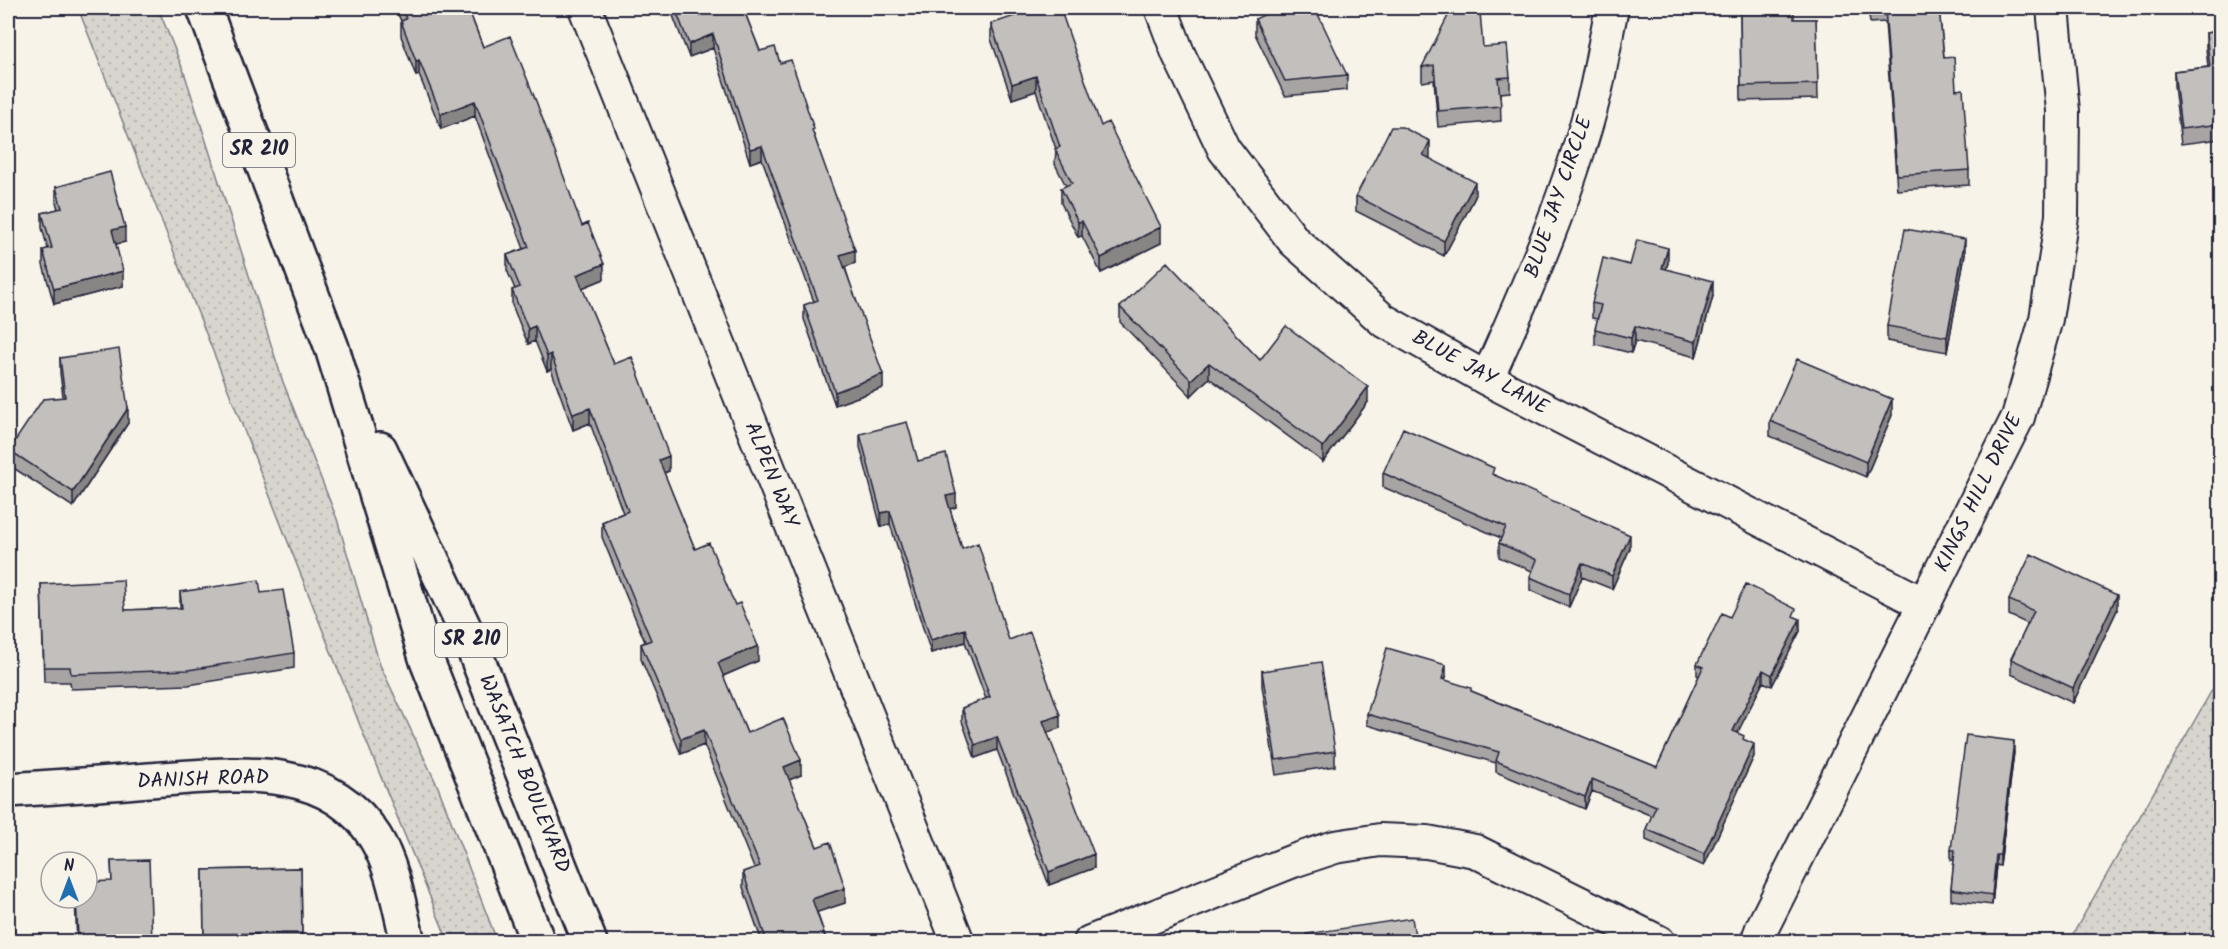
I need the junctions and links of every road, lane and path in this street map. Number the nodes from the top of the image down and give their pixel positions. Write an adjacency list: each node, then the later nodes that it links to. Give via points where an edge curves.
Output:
1 (204, 8): 6 (main road, WASATCH BOULEVARD / SR 210)
2 (585, 8): 13 (street, ALPEN WAY)
3 (1161, 8): 7 (street, BLUE JAY LANE, via 1224,149 1294,241 1383,320)
4 (1612, 8): 7 (street, BLUE JAY CIRCLE, via 1596,89 1567,184)
5 (2053, 8): 8 (street, KINGS HILL DRIVE, via 2063,111 2062,216 2046,319 2018,417)
6 (332, 348): 11 (main road, WASATCH BOULEVARD / SR 210, via 427,661); 12 (main road, WASATCH BOULEVARD / SR 210, via 471,640)
7 (1487, 379): 8 (street, BLUE JAY LANE)
8 (1924, 604): 16 (street, KINGS HILL DRIVE)
9 (8, 790): 10 (main road, DANISH ROAD, via 241,775 284,778 323,790 353,810 374,836 389,867)
10 (408, 942)
11 (538, 942)
12 (590, 942)
13 (958, 942)
14 (1090, 942): 15 (street, via 1293,861 1335,847 1380,840 1427,842 1474,851)
15 (1659, 942)
16 (1757, 942)

